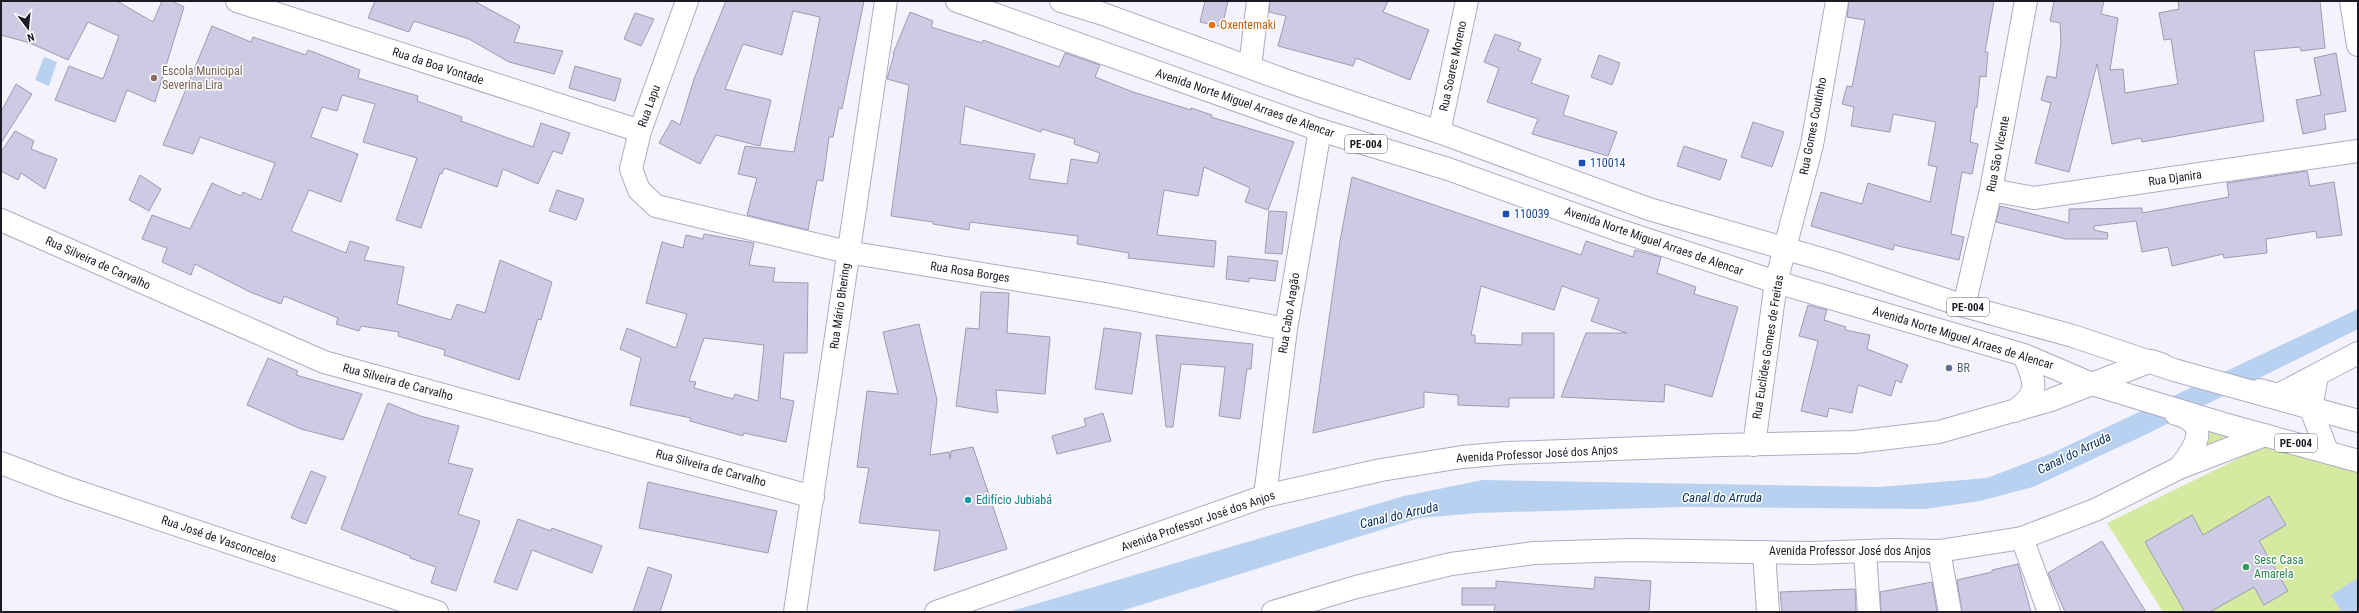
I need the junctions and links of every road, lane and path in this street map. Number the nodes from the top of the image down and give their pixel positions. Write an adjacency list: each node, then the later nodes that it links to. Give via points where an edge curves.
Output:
1 (237, 1): 14 (street, Rua da Boa Vontade)
2 (687, 1): 14 (street, Rua Lapu)
3 (886, 1): 21 (street, Rua Mário Bhering)
4 (957, 1): 13 (street, Avenida Norte Miguel Arraes de Alencar / PE-004)
5 (1061, 1): 12 (street, PE-004)
6 (1258, 1): 12 (street)
7 (1467, 1): 15 (street, Rua Soares Moreno)
8 (1837, 1): 20 (street, Rua Gomes Coutinho, via 1812,145)
9 (2026, 1): 17 (street, Rua São Vicente)
10 (2351, 1): 11 (street)
11 (2358, 45)
12 (1250, 66): 15 (street, PE-004)
13 (1320, 130): 22 (street, Avenida Norte Miguel Arraes de Alencar / PE-004, via 1448,169 1618,230); 24 (street, Rua Cabo Aragão)
14 (640, 131): 18 (street, Rua Lapu, via 631,169 639,190)
15 (1439, 132): 20 (street, PE-004, via 1649,209)
16 (2358, 151): 17 (street, Rua Djanira, via 2034,198)
17 (1992, 190): 23 (street, Rua São Vicente)
18 (656, 206): 21 (street, Rua Rosa Borges)
19 (1, 220): 40 (street, Rua Silveira de Carvalho, via 324,362)
20 (1786, 250): 22 (street, Rua Euclides Gomes de Freitas); 23 (street, PE-004, via 1835,263)
21 (847, 252): 24 (street, Rua Rosa Borges, via 1105,294); 40 (street, Rua Mário Bhering)
22 (1776, 282): 26 (street, Avenida Norte Miguel Arraes de Alencar / PE-004); 34 (street, Rua Euclides Gomes de Freitas)
23 (1964, 306): 27 (street, PE-004)
24 (1286, 329): 39 (street, Rua Cabo Aragão)
25 (2358, 353): 28 (street)
26 (2024, 355): 29 (street, Avenida Norte Miguel Arraes de Alencar / PE-004); 31 (street, Avenida Professor José dos Anjos, via 2033,388 2030,398)
27 (2151, 361): 28 (street, via 2278,395); 29 (street, Avenida Professor José dos Anjos); 30 (street, PE-004)
28 (2317, 375): 30 (street)
29 (2088, 386): 31 (street, Avenida Professor José dos Anjos); 33 (street, Avenida Norte Miguel Arraes de Alencar / PE-004, via 2129,395); 38 (street, Avenida Professor José dos Anjos, via 2189,418 2196,428 2198,440 2194,450)
30 (2311, 409): 32 (street, PE-004); 35 (street)
31 (2015, 411): 34 (street, Avenida Professor José dos Anjos, via 1939,432 1855,442)
32 (2358, 421)
33 (2265, 435): 35 (street, Avenida Norte Miguel Arraes de Alencar / PE-004); 38 (street, Avenida Professor José dos Anjos)
34 (1754, 445): 39 (street, Avenida Professor José dos Anjos, via 1508,453 1462,457 1381,470)
35 (2327, 451): 36 (street, Avenida Norte Miguel Arraes de Alencar / PE-004)
36 (2358, 461)
37 (1, 463): 45 (street, Rua José de Vasconcelos, via 64,487)
38 (2179, 468): 41 (street, Avenida Professor José dos Anjos, via 2095,510)
39 (1265, 496): 47 (street, Avenida Professor José dos Anjos)
40 (813, 497): 46 (street, Rua Mário Bhering)
41 (2022, 538): 42 (street, Avenida Professor José dos Anjos); 52 (street)
42 (1939, 551): 44 (street, Avenida Professor José dos Anjos); 51 (street)
43 (1764, 552): 44 (street, Avenida Professor José dos Anjos); 48 (street, Avenida Professor José dos Anjos, via 1631,550 1534,553 1451,564); 49 (street)
44 (1865, 552): 50 (street)
45 (438, 612)
46 (795, 612)
47 (936, 612)
48 (1273, 612)
49 (1768, 612)
50 (1869, 612)
51 (1950, 612)
52 (2049, 612)

